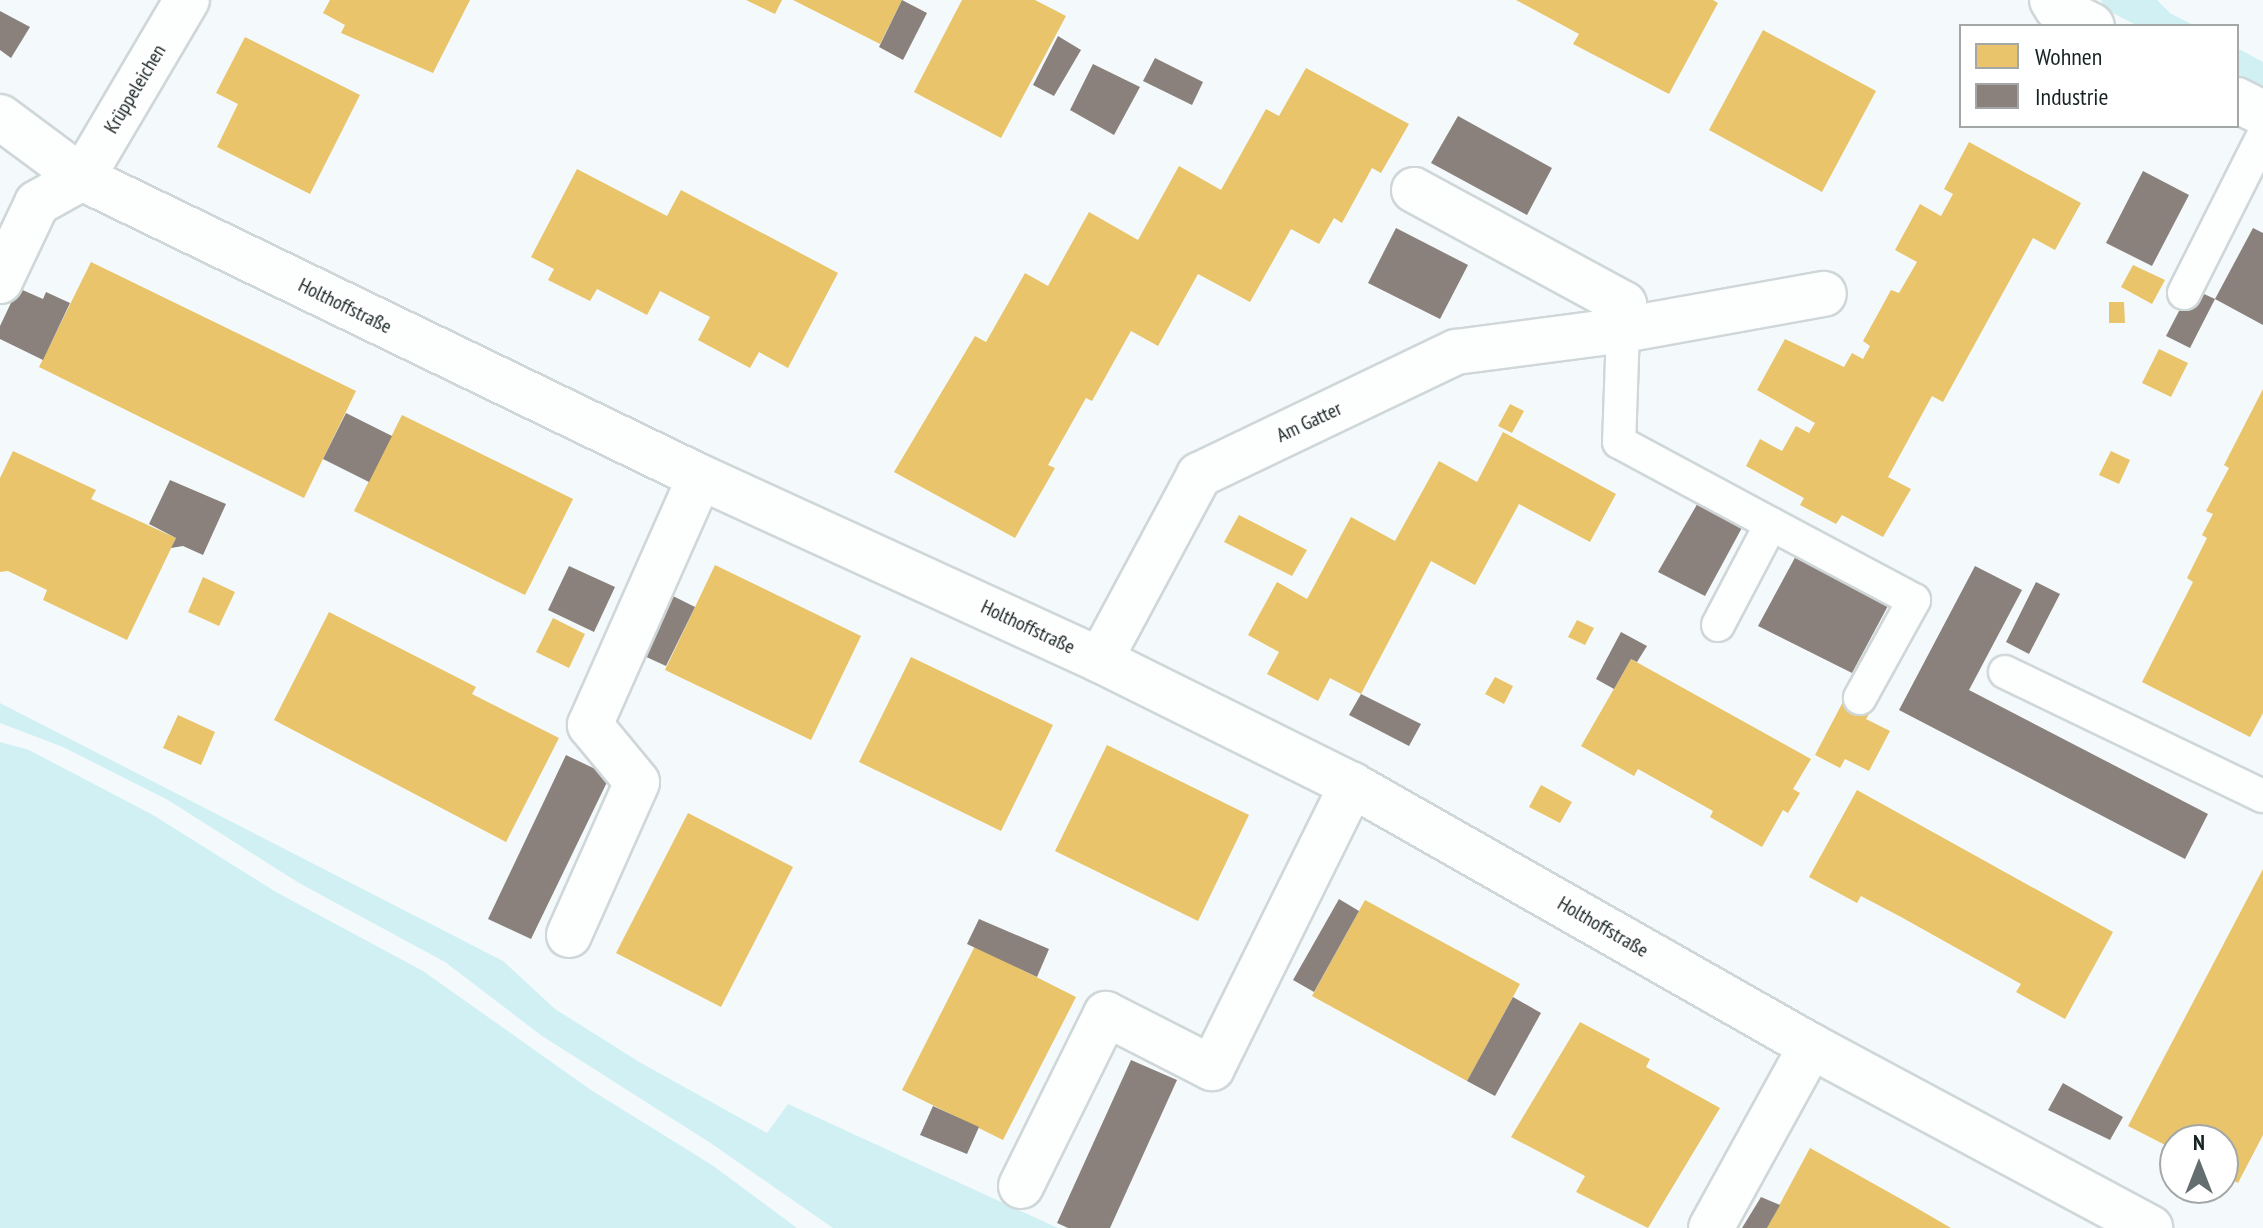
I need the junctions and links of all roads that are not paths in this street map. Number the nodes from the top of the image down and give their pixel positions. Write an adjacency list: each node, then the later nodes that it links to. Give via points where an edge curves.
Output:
1 (187, 0): 8 (street, Krüppeleichen)
2 (2052, 0): 3 (street)
3 (2088, 24)
4 (2239, 101): 5 (street)
5 (2263, 113)
6 (0, 117): 8 (street, Holthoffstraße)
7 (2263, 136): 11 (lane)
8 (82, 178): 10 (street, via 37,203); 14 (street, Holthoffstraße)
9 (1414, 190): 13 (street, via 1624,304)
10 (0, 281)
11 (2184, 293)
12 (1824, 294): 13 (street, Am Gatter)
13 (1623, 330): 15 (lane, via 1619,442); 17 (street, Am Gatter, via 1456,352 1199,475)
14 (700, 477): 17 (street, Holthoffstraße); 22 (street, via 590,725 637,782)
15 (1771, 524): 16 (lane); 19 (lane, via 1914,600)
16 (1718, 625)
17 (1100, 660): 20 (street, Holthoffstraße)
18 (2005, 672): 21 (lane)
19 (1860, 698)
20 (1352, 785): 23 (street, Holthoffstraße); 24 (street, via 1212,1068 1106,1014)
21 (2263, 796)
22 (569, 935)
23 (1811, 1046): 25 (street); 26 (street, Holthoffstraße)
24 (1021, 1186)
25 (1711, 1228)
26 (2150, 1228)

